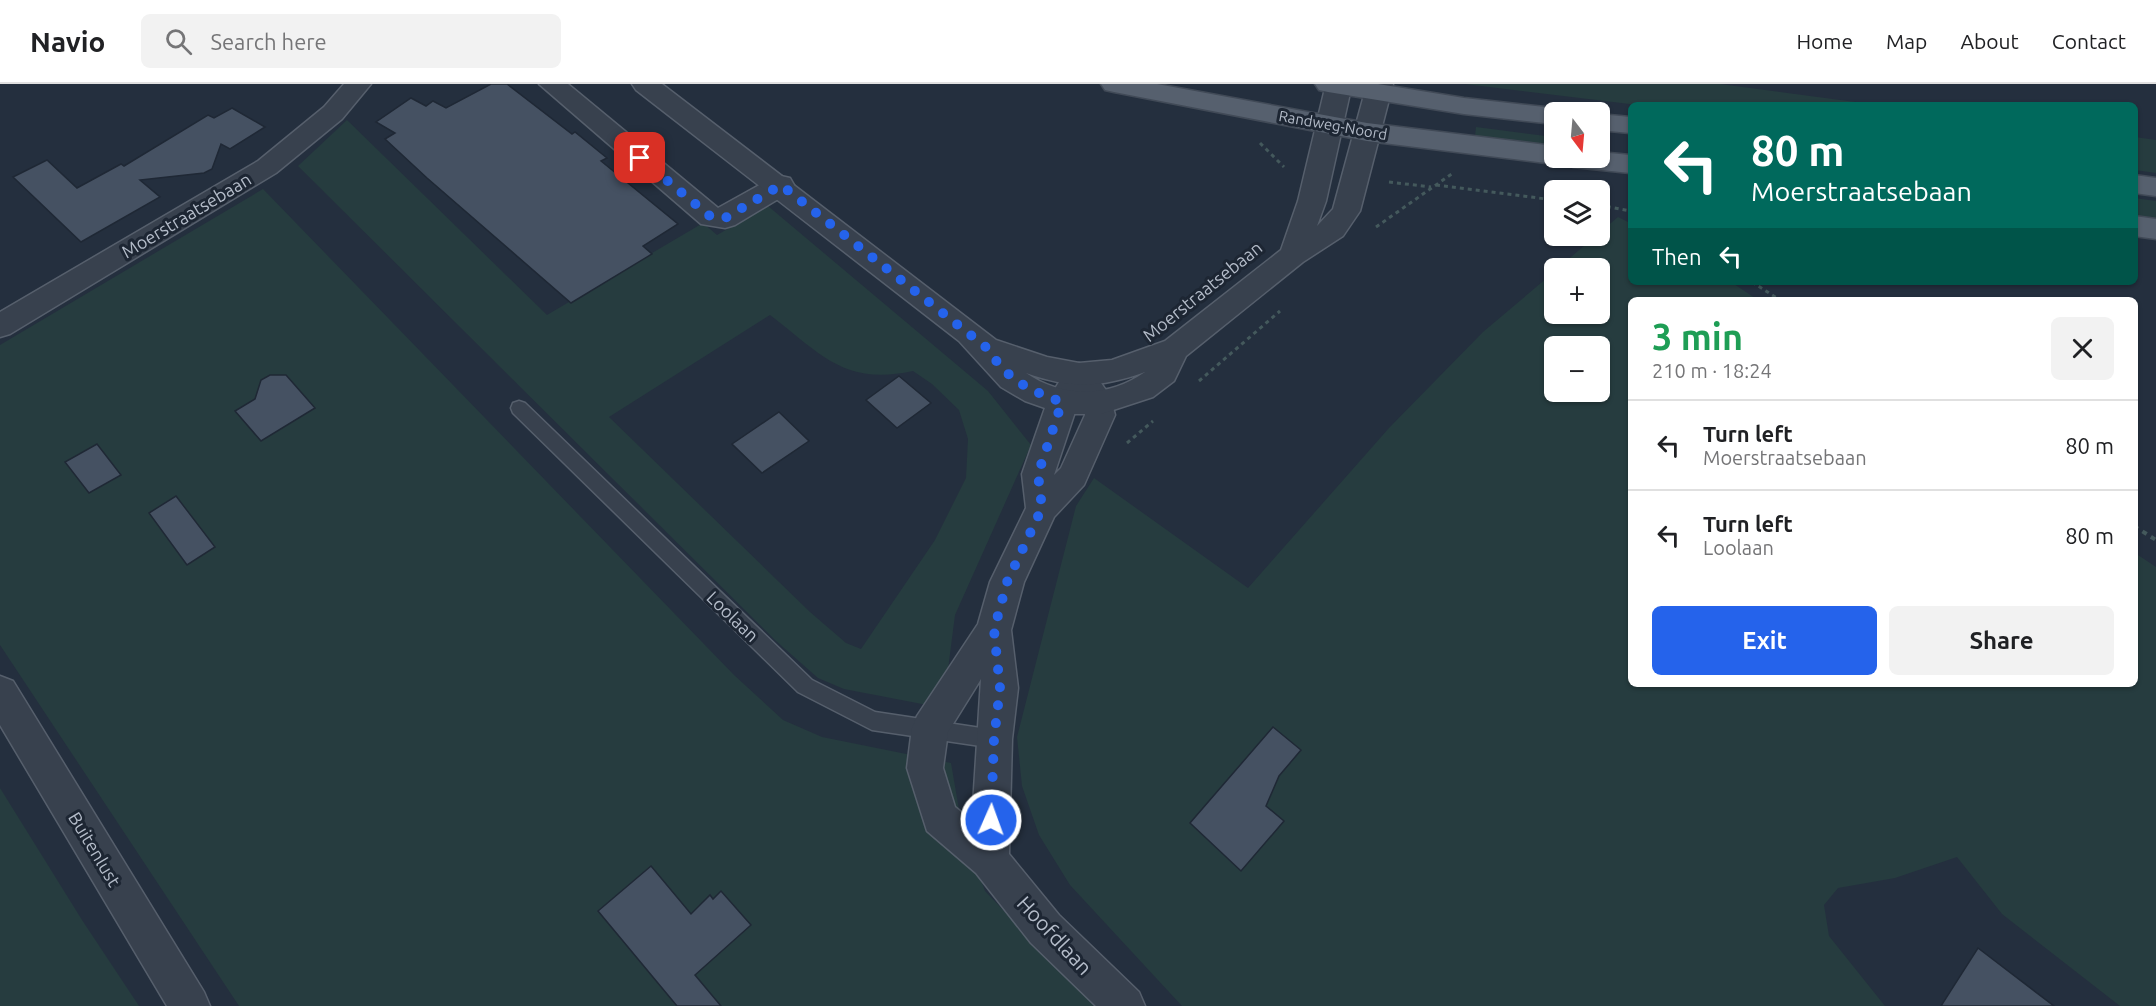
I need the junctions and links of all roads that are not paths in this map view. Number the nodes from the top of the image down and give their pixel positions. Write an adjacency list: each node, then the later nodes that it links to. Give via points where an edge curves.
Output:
1 (358, 84): 21 (street, Moerstraatsebaan, via 333,113 267,167)
2 (552, 84): 15 (street, via 711,217 725,218)
3 (645, 84): 15 (street, Moerstraatsebaan)
4 (1114, 84): 9 (main road, Randweg-Noord)
5 (1335, 85): 6 (main road); 9 (street)
6 (1378, 88): 7 (main road); 11 (street, Moerstraatsebaan)
7 (1544, 114)
8 (1610, 123): 10 (main road)
9 (1328, 125): 11 (main road, Randweg-Noord); 20 (street, via 1312,201)
10 (1628, 125)
11 (1367, 132): 12 (main road, Randweg-Noord); 20 (street, Moerstraatsebaan, via 1346,211 1333,229)
12 (1544, 154)
13 (1610, 163): 14 (main road)
14 (1628, 165)
15 (781, 185): 22 (street, Moerstraatsebaan)
16 (2138, 185): 17 (main road)
17 (2156, 187)
18 (2138, 227): 19 (main road)
19 (2156, 229)
20 (1293, 255): 23 (street, Moerstraatsebaan)
21 (0, 326)
22 (987, 348): 24 (street, Moerstraatsebaan); 25 (street, Moerstraatsebaan, via 1014,381)
23 (1175, 349): 24 (street, Moerstraatsebaan, via 1114,371); 26 (street, Moerstraatsebaan, via 1155,380)
24 (1079, 375): 25 (street); 26 (street)
25 (1062, 402): 26 (street, Moerstraatsebaan); 28 (street, via 1038,474)
26 (1099, 404): 28 (street, Hoofdlaan, via 1100,415 1073,476)
27 (519, 408): 31 (lane, Loolaan, via 805,686 872,721)
28 (1042, 508): 29 (street, Hoofdlaan, via 1007,582)
29 (994, 630): 31 (street, Hoofdlaan); 32 (street, Hoofdlaan, via 1000,688)
30 (0, 692): 34 (street, Buitenlust)
31 (930, 728): 32 (lane, Loolaan); 33 (street, Hoofdlaan, via 925,768 940,818)
32 (994, 739): 33 (street, Hoofdlaan)
33 (990, 860): 35 (street, Hoofdlaan, via 1045,929)
34 (190, 1006)
35 (1125, 1006)

